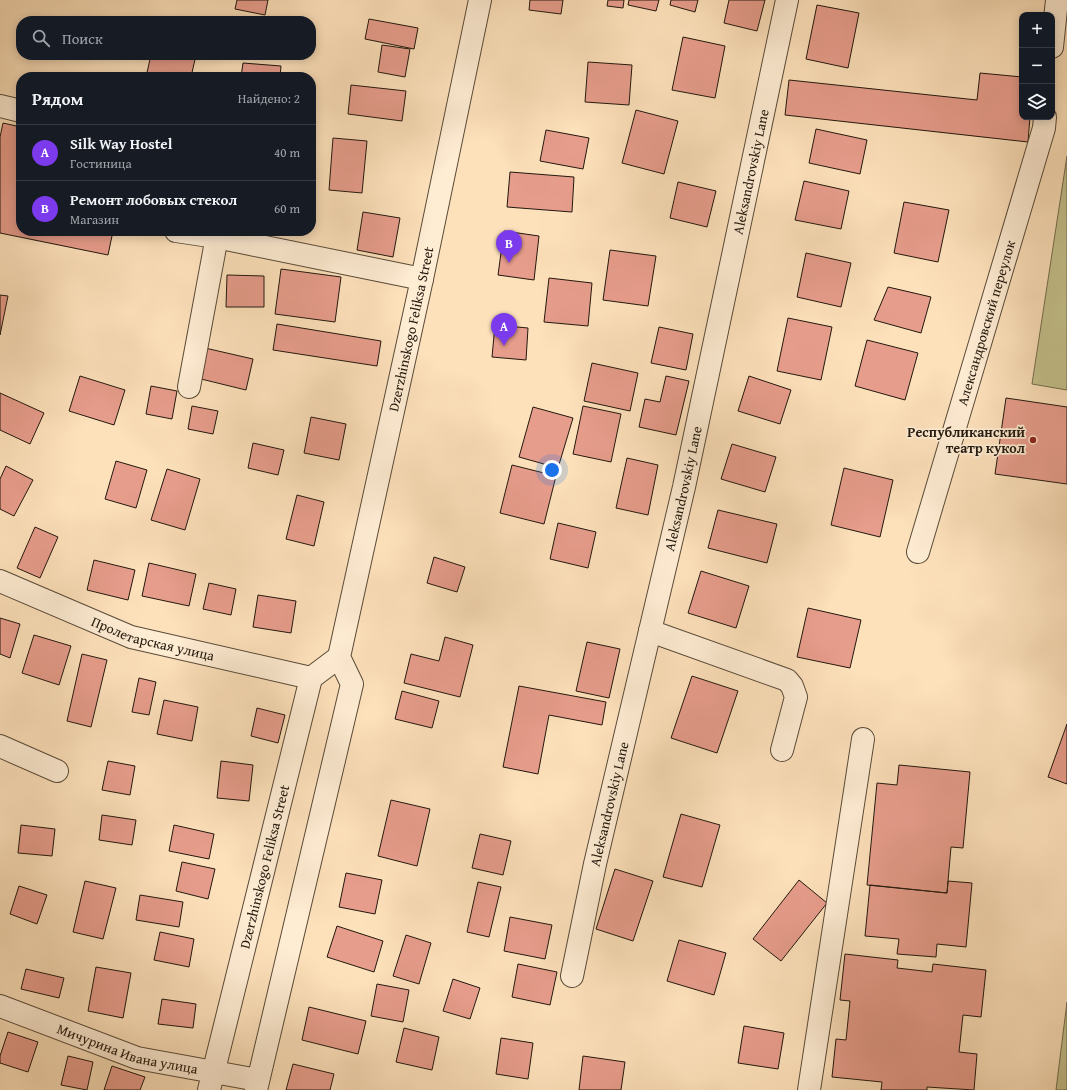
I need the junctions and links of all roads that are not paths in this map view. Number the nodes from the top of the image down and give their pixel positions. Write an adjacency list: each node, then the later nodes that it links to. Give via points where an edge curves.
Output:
1 (480, 0): 10 (street, Dzerzhinskogo Feliksa Street)
2 (787, 0): 14 (street, Aleksandrovskiy Lane, via 685,479)
3 (1057, 0): 4 (street)
4 (1055, 19)
5 (0, 106): 6 (street)
6 (16, 110)
7 (1044, 120): 12 (street, Александровский переулок)
8 (217, 236): 11 (street)
9 (226, 236): 10 (street)
10 (422, 279): 15 (street, Dzerzhinskogo Feliksa Street)
11 (189, 387)
12 (918, 552)
13 (0, 581): 16 (street, Пролетарская улица, via 131,637)
14 (650, 630): 19 (street, via 787,680 796,697); 21 (street, Aleksandrovskiy Lane, via 595,864)
15 (339, 657): 16 (street); 24 (street, via 352,684)
16 (311, 678): 23 (street, Dzerzhinskogo Feliksa Street)
17 (863, 739): 25 (street)
18 (0, 746): 20 (street)
19 (782, 750)
20 (57, 771)
21 (572, 976)
22 (0, 1006): 23 (street, Мичурина Ивана улица, via 137,1058)
23 (211, 1081): 24 (street, Мичурина Ивана улица)
24 (257, 1085)
25 (809, 1090)

